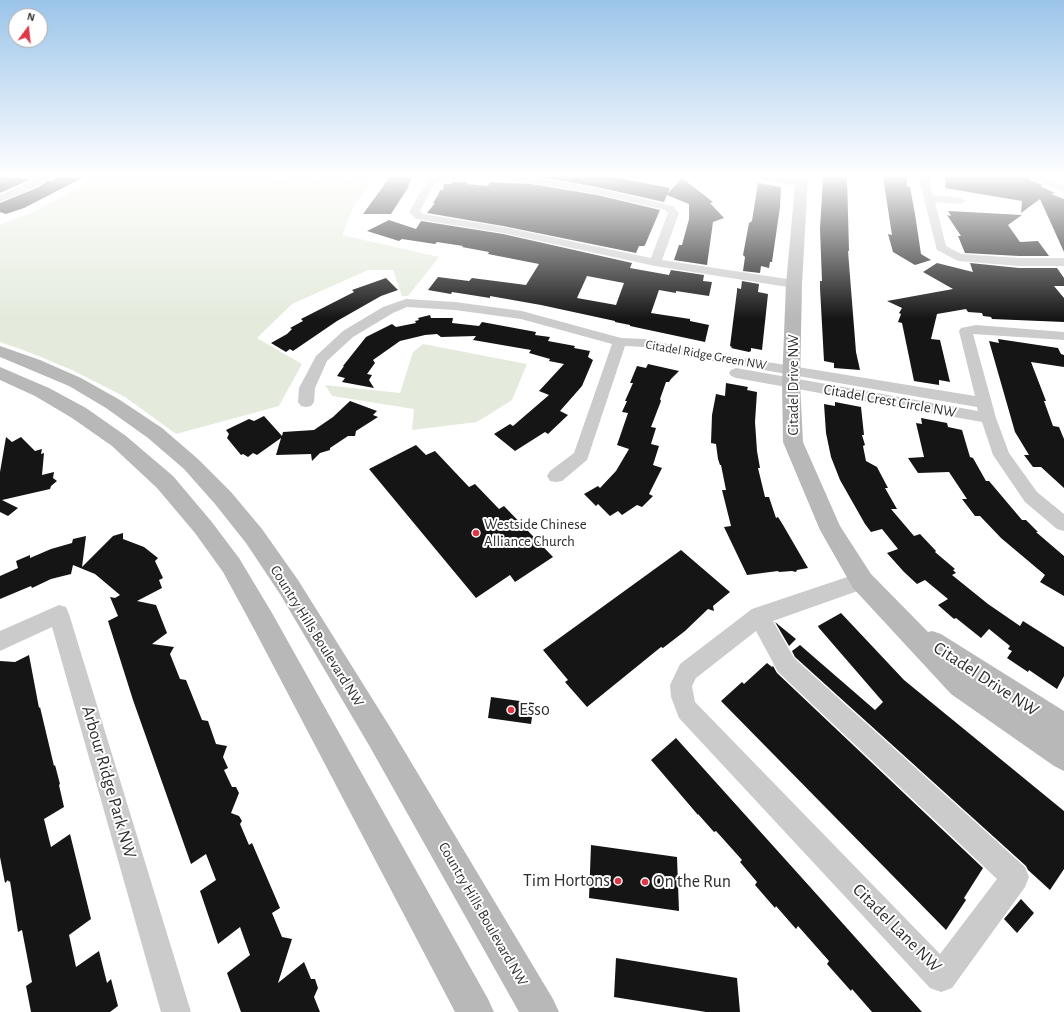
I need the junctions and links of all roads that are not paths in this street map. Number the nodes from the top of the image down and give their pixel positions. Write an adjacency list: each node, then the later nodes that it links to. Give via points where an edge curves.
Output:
1 (463, 224): 5 (street, via 503,230)
2 (670, 224): 5 (street)
3 (798, 224): 7 (main road, Citadel Drive NW)
4 (936, 224): 6 (street, via 941,248 958,256 1019,262)
5 (655, 262): 7 (street)
6 (1064, 262)
7 (794, 284): 12 (main road, Citadel Drive NW)
8 (1064, 336): 14 (street, via 976,328 966,331)
9 (620, 342): 12 (street, Citadel Ridge Green NW, via 641,354); 13 (street, Citadel Ridge Green NW, via 522,315 455,306 406,303 388,310 348,334 321,359 307,388); 16 (street, via 582,456)
10 (0, 351): 26 (main road, Country Hills Boulevard NW, via 68,379 113,404 155,432 191,464 223,498 254,536 289,587 380,737)
11 (0, 373): 25 (main road, via 60,403 119,441 165,482 203,527 231,565 264,621)
12 (791, 377): 14 (street, Citadel Crest Circle NW); 15 (street, Citadel Crest Circle NW); 18 (main road, Citadel Drive NW, via 793,442 831,530)
13 (306, 402)
14 (985, 403): 15 (street)
15 (988, 418): 17 (street, via 1000,455 1031,497)
16 (556, 476)
17 (1064, 524)
18 (862, 581): 19 (street, Citadel Lane NW); 20 (main road, Citadel Drive NW)
19 (759, 616): 19 (street, Citadel Lane NW, via 688,671 681,685 687,710 941,977 1015,877 786,665)
20 (908, 629): 22 (main road, Citadel Drive NW); 23 (main road, Citadel Drive NW, via 961,685)
21 (0, 641): 24 (street, Arbour Ridge Park NW, via 59,614)
22 (1064, 728)
23 (1064, 756)
24 (176, 1012)
25 (475, 1012)
26 (540, 1012)

